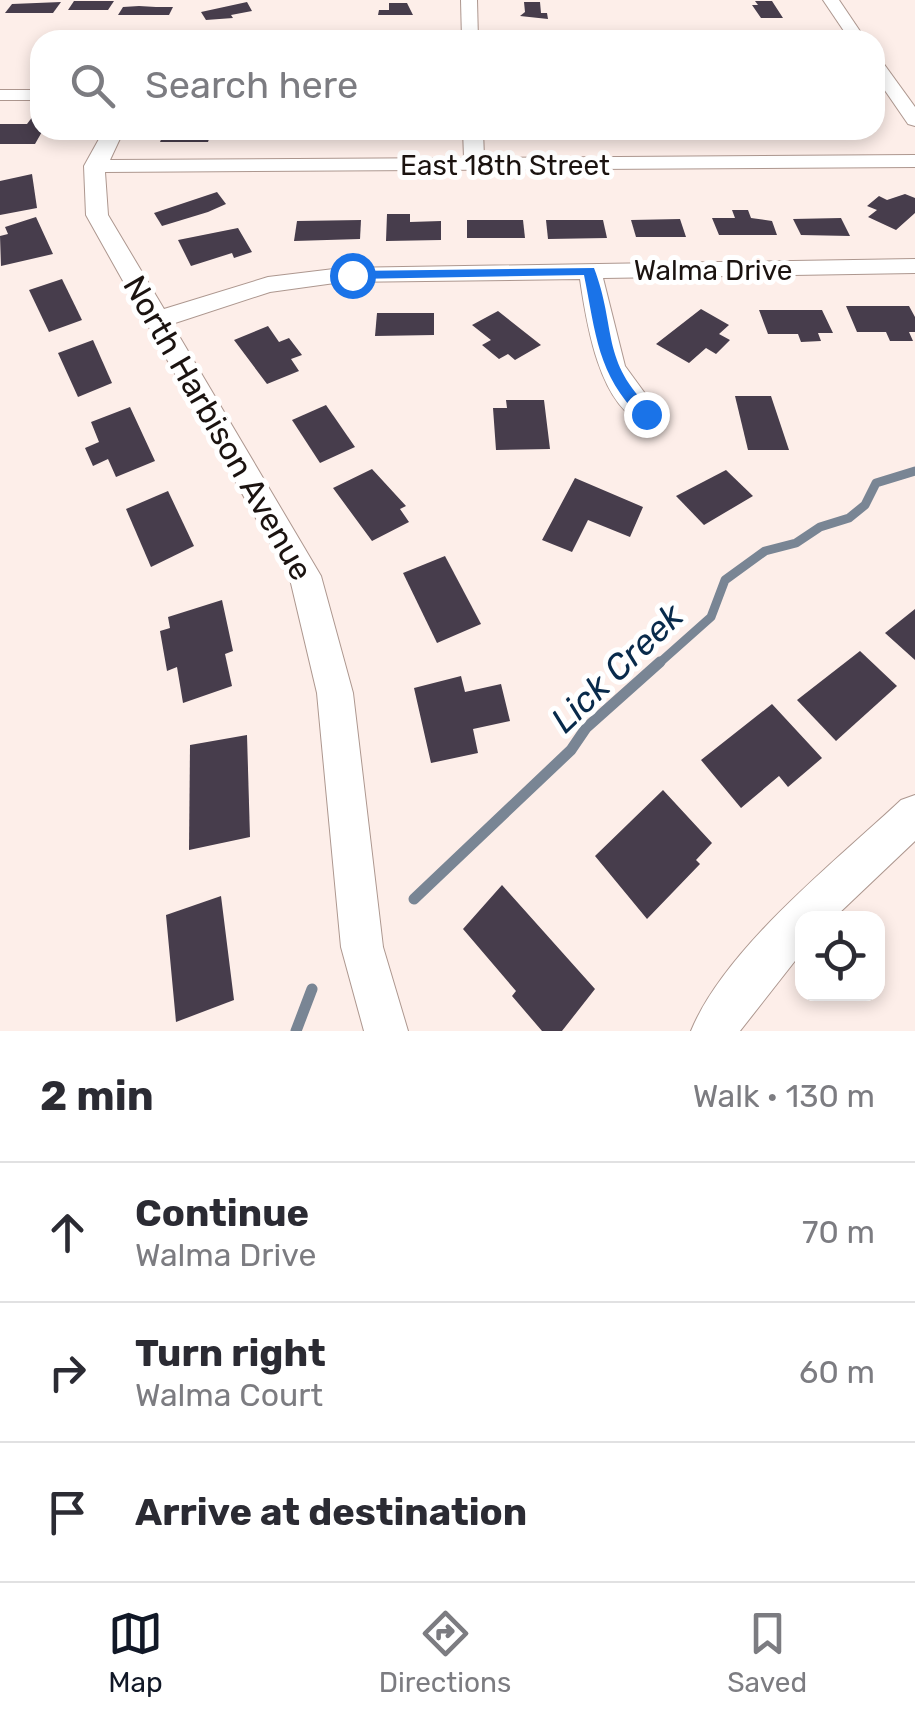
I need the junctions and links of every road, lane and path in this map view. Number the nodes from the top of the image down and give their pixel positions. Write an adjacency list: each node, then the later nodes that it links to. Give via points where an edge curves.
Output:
1 (469, 0): 3 (street)
2 (831, 0): 4 (street)
3 (470, 30)
4 (851, 30)
5 (885, 78): 8 (street)
6 (0, 95): 7 (street)
7 (30, 95)
8 (915, 120)
9 (108, 140): 13 (street)
10 (473, 140): 12 (street)
11 (915, 161): 12 (street, East 18th Street)
12 (474, 164): 13 (street, East 18th Street)
13 (94, 166): 16 (street, North Harbison Avenue, via 97,214)
14 (915, 266): 15 (street, Walma Drive)
15 (590, 271): 16 (street, Walma Drive, via 310,278 247,290); 17 (street, via 609,366)
16 (157, 320): 21 (street, North Harbison Avenue, via 287,538 318,616 335,693 362,946)
17 (646, 414)
18 (915, 814): 19 (street)
19 (813, 911)
20 (795, 930): 22 (street)
21 (386, 1031)
22 (713, 1031)

